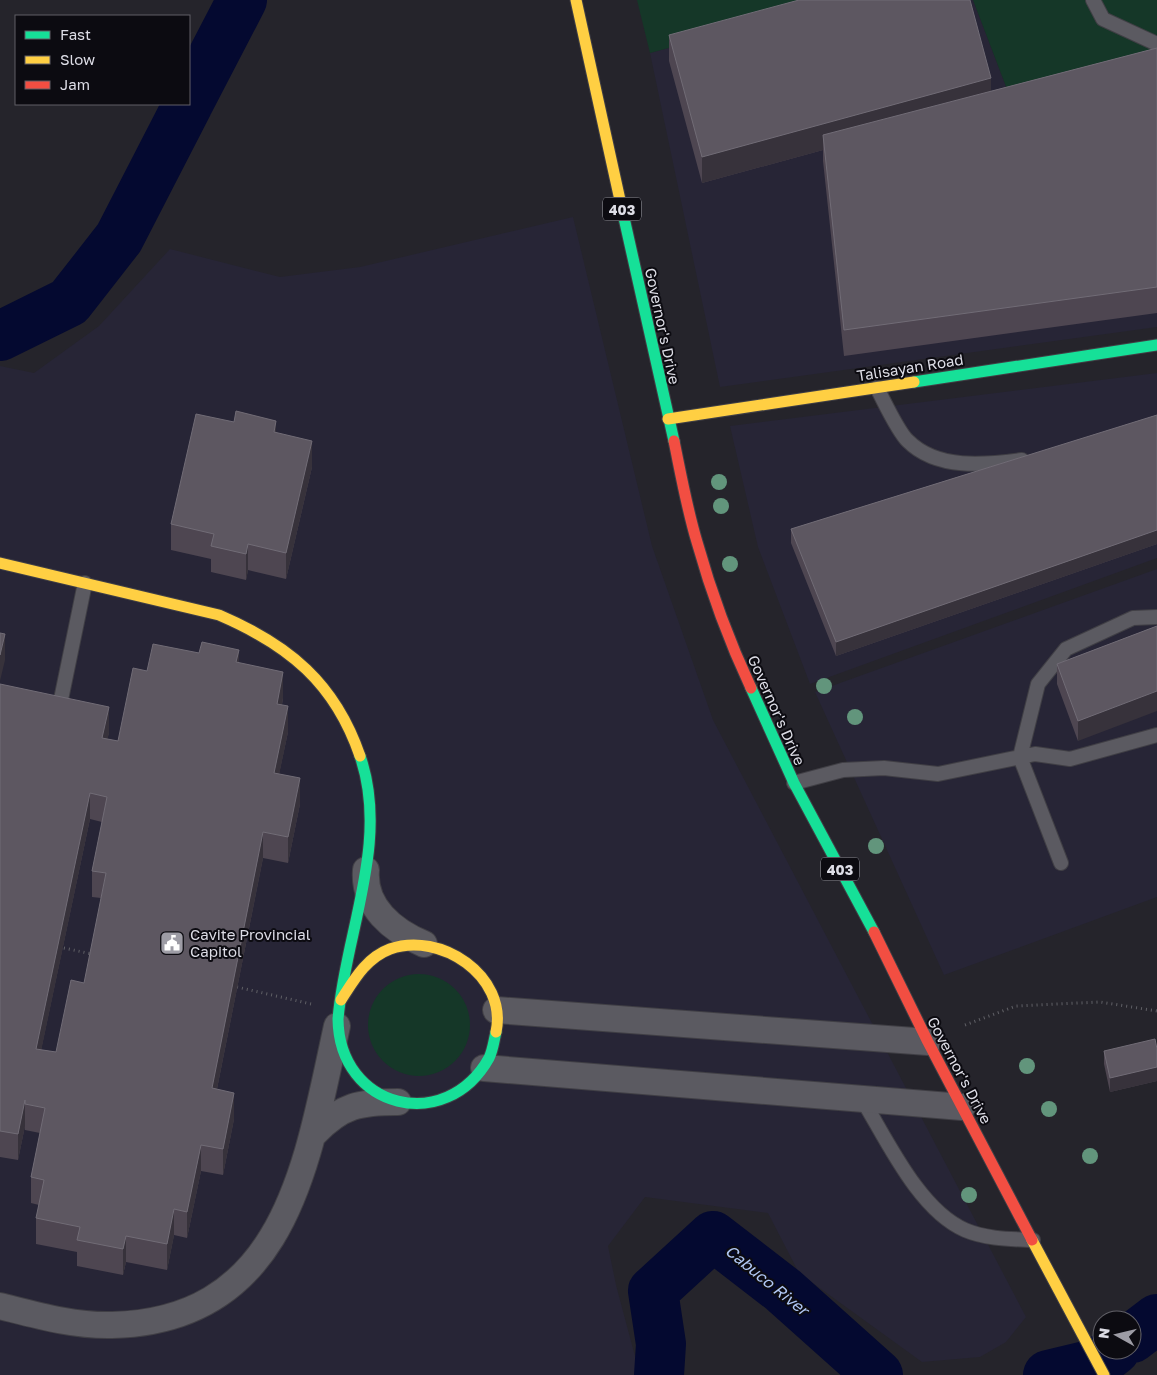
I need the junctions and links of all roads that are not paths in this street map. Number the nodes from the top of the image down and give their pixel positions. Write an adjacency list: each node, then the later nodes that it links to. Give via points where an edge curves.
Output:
1 (576, 0): 6 (main road, Governor's Drive / 403)
2 (1092, 0): 3 (lane, via 1103,19)
3 (1157, 44)
4 (1157, 346): 5 (main road, Talisayan Road)
5 (877, 388): 6 (main road, Talisayan Road); 7 (lane, via 907,441 930,456 959,463 990,465)
6 (668, 418): 14 (main road, Governor's Drive / 403, via 707,576 737,658)
7 (1034, 458)
8 (0, 563): 9 (main road)
9 (85, 583): 11 (lane); 16 (main road, via 198,609 239,622 278,644 315,676 342,713 359,750 368,794)
10 (1157, 617): 13 (lane, via 1133,618 1066,649 1038,684)
11 (56, 722)
12 (1157, 735): 13 (lane, via 1070,759 1035,754)
13 (1020, 757): 14 (lane, via 938,774 884,768 843,770); 15 (lane)
14 (794, 783): 20 (main road, Governor's Drive / 403)
15 (1061, 863)
16 (366, 865): 17 (street, via 367,886 381,914 395,929); 19 (main road)
17 (424, 944): 18 (main road, via 450,950 472,965 488,985); 19 (main road, via 397,946 373,957 354,976)
18 (496, 1010): 20 (street); 21 (main road, via 496,1040)
19 (339, 1012): 23 (main road, via 343,1054 352,1070 372,1090); 25 (street)
20 (928, 1042): 24 (main road, Governor's Drive / 403)
21 (484, 1068): 22 (street); 23 (main road, via 471,1083 446,1098 417,1104)
22 (862, 1099): 24 (street); 26 (lane, via 911,1178 941,1215 953,1224 978,1234)
23 (398, 1102): 25 (street, via 364,1103 345,1108 329,1118)
24 (962, 1107): 26 (main road, Governor's Drive / 403)
25 (315, 1133): 27 (street, via 293,1199 277,1232 257,1260 233,1284 208,1301 160,1319 111,1325 67,1321)
26 (1033, 1240): 28 (main road, Governor's Drive / 403)
27 (0, 1306)
28 (1104, 1375)

